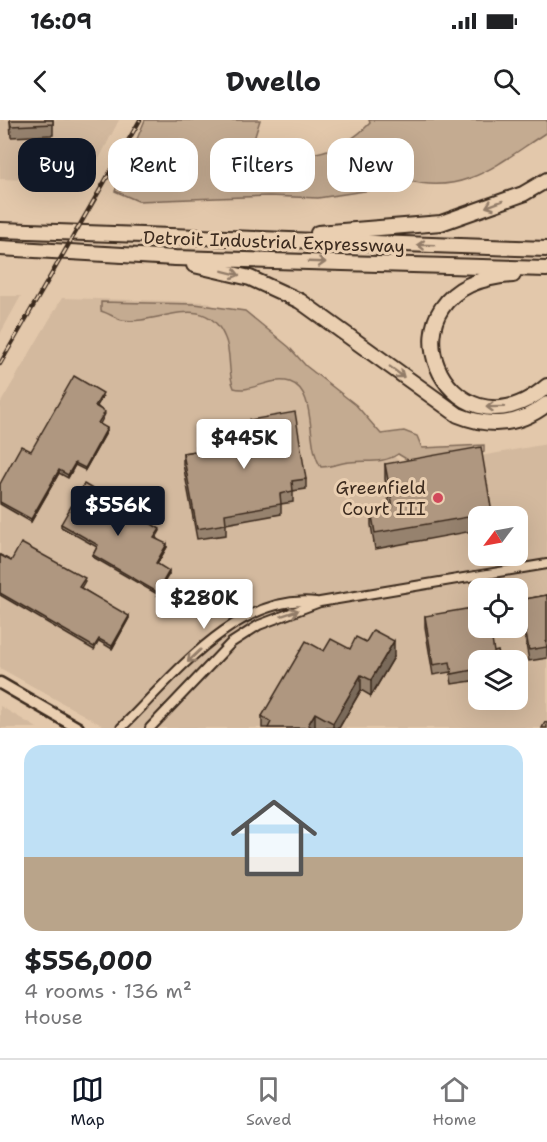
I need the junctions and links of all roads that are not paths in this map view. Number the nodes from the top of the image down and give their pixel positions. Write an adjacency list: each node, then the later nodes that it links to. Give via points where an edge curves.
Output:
1 (547, 180): 3 (highway, one-way to 3, via 523,194 441,223)
2 (0, 230): 3 (highway, Detroit Industrial Expressway)
3 (252, 238): 5 (highway, Detroit Industrial Expressway, one-way to 3)
4 (0, 248): 6 (highway, Detroit Industrial Expressway)
5 (547, 249)
6 (175, 258): 7 (highway, Detroit Industrial Expressway, one-way to 7); 9 (highway, one-way to 9, via 250,278 300,301 458,415 481,423 508,423)
7 (547, 271): 8 (highway, one-way to 7, via 533,398 515,405 474,405 443,380 435,364 432,340 440,312 465,286 496,276 535,276)
8 (547, 386)
9 (547, 405)
10 (547, 564): 11 (street)
11 (320, 602): 14 (street, one-way to 14, via 280,603 231,626); 15 (street, one-way to 11, via 241,635)
12 (0, 683): 13 (main road)
13 (78, 728)
14 (121, 728)
15 (150, 728)

